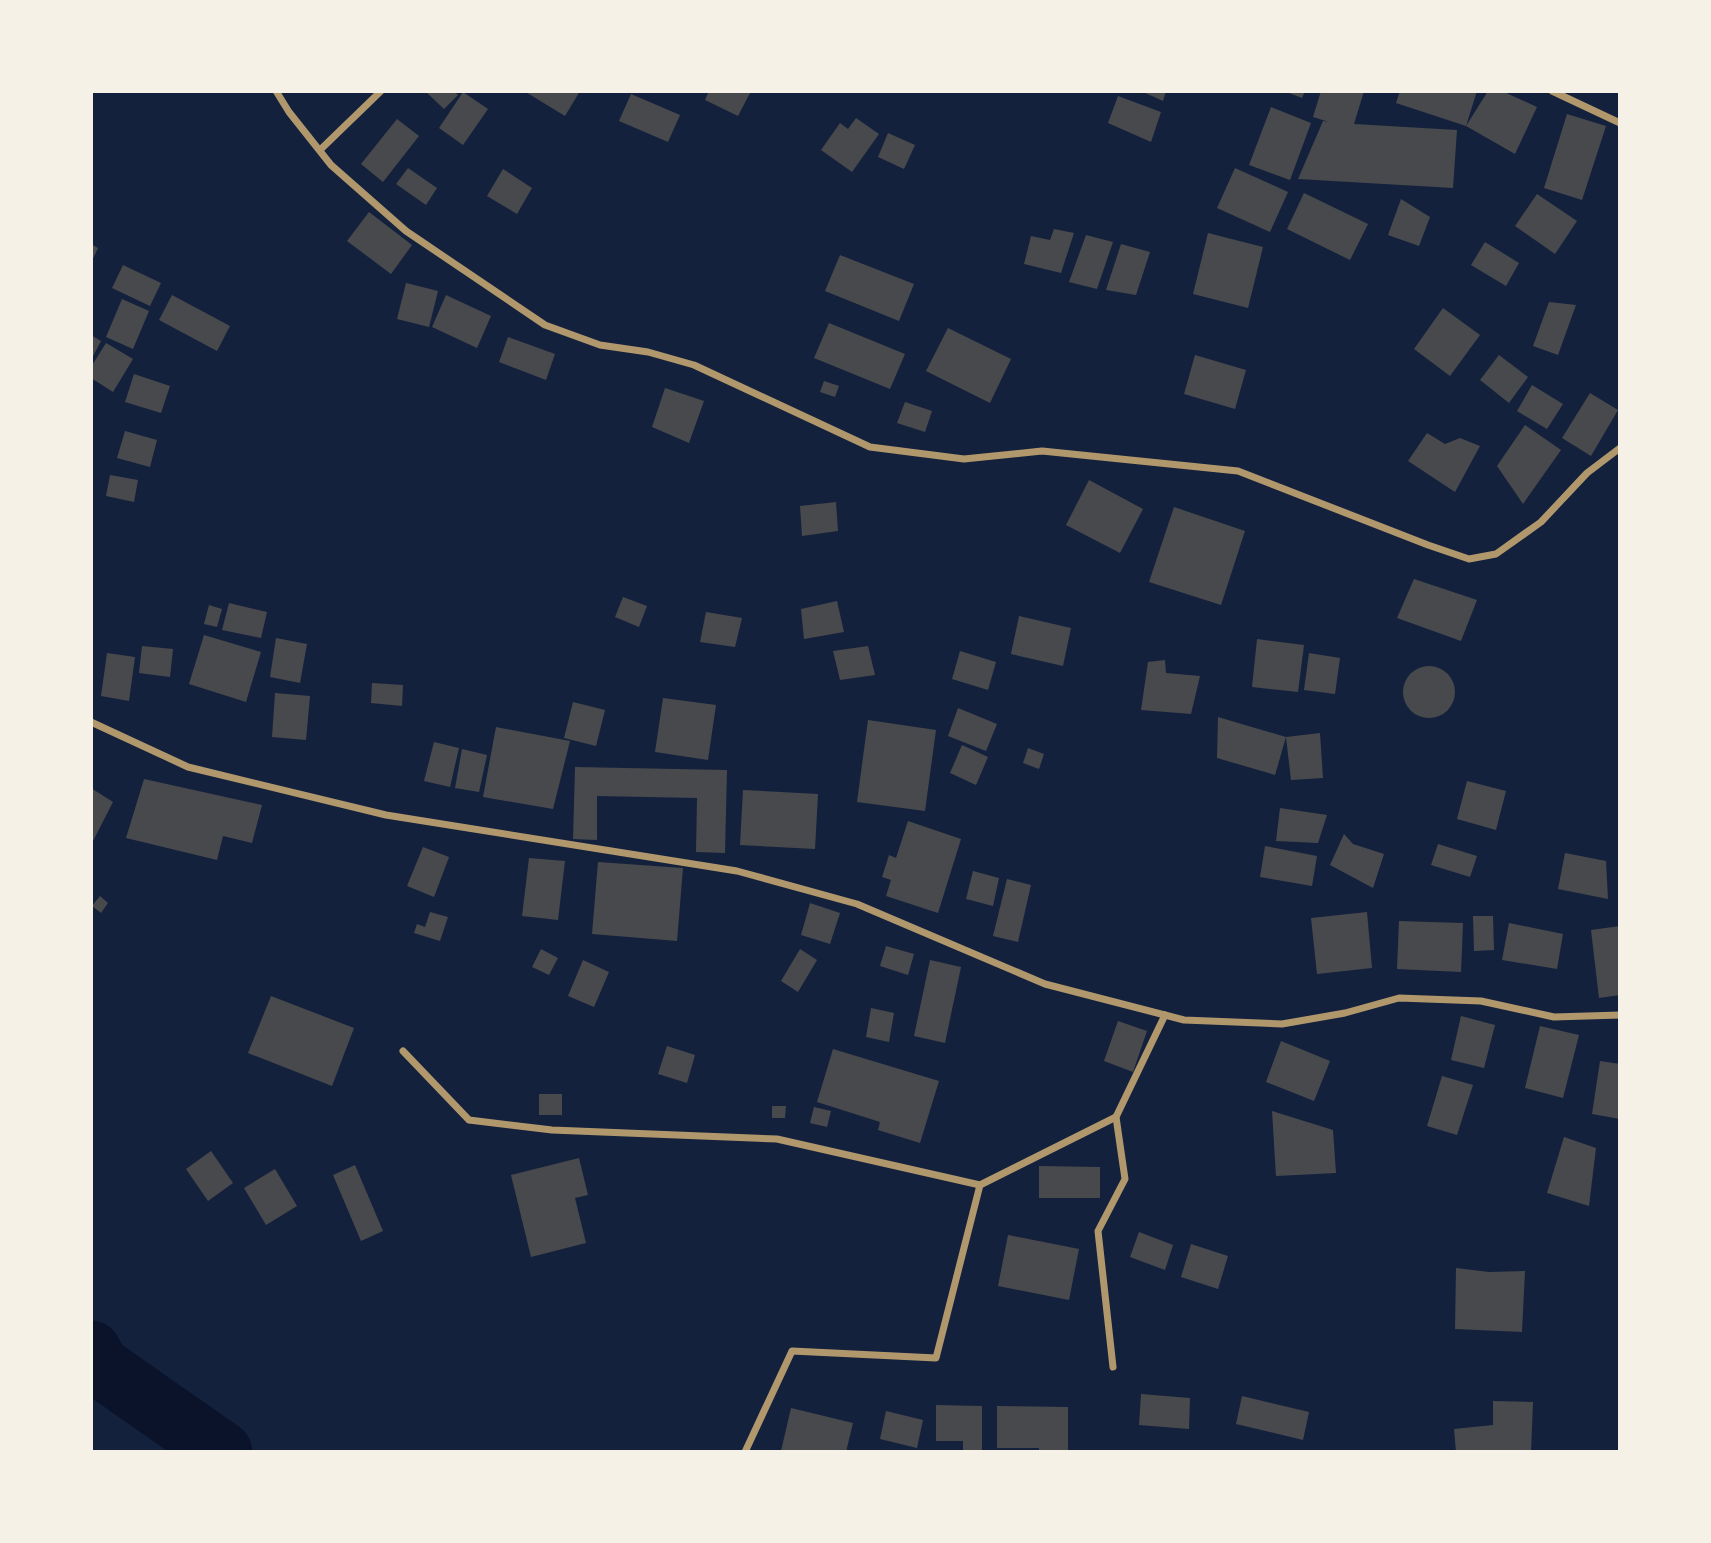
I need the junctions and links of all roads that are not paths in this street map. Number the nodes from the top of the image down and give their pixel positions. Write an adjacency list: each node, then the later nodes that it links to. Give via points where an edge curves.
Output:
1 (275, 91): 5 (street)
2 (381, 91): 5 (street)
3 (1552, 91): 4 (street)
4 (1620, 123)
5 (320, 149): 6 (street, via 331,165 406,231 545,325 600,345 694,365 870,447 964,459 1042,451 1238,471 1469,559 1496,554 1541,522 1587,473)
6 (1620, 448)
7 (91, 722): 8 (street, via 188,767 386,815 737,871 831,896 1045,984)
8 (1165, 1015): 9 (street, via 1184,1020 1282,1024 1399,998 1481,1001 1554,1017); 11 (street)
9 (1620, 1015)
10 (403, 1051): 12 (street, via 470,1121 552,1130 777,1139)
11 (1116, 1117): 12 (street); 13 (street, via 1125,1179 1098,1231)
12 (980, 1185): 14 (street, via 936,1358 792,1351)
13 (1112, 1367)
14 (745, 1452)

